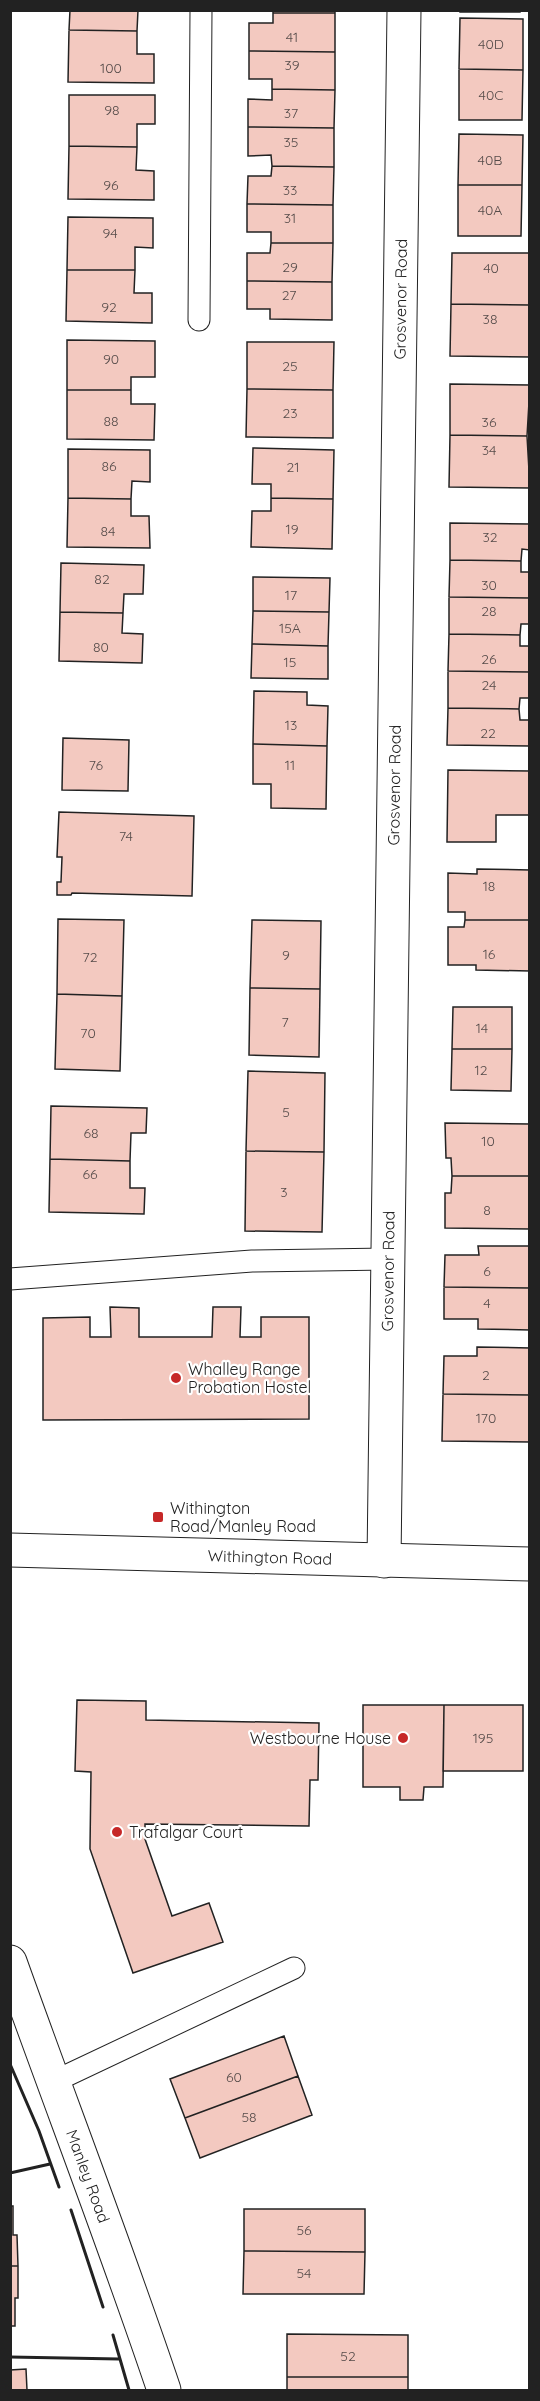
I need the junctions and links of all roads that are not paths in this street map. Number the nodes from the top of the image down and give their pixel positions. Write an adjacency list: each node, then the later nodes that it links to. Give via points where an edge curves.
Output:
1 (201, 10): 3 (lane)
2 (404, 10): 4 (street, Grosvenor Road)
3 (199, 320)
4 (388, 1258): 5 (lane, via 252,1261); 7 (street, Grosvenor Road)
5 (10, 1280)
6 (10, 1550): 7 (street, Withington Road)
7 (384, 1561): 8 (street, Withington Road)
8 (530, 1564)
9 (10, 1962): 11 (street, Manley Road)
10 (294, 1968): 11 (lane)
11 (52, 2082): 12 (street, Manley Road)
12 (164, 2391)

